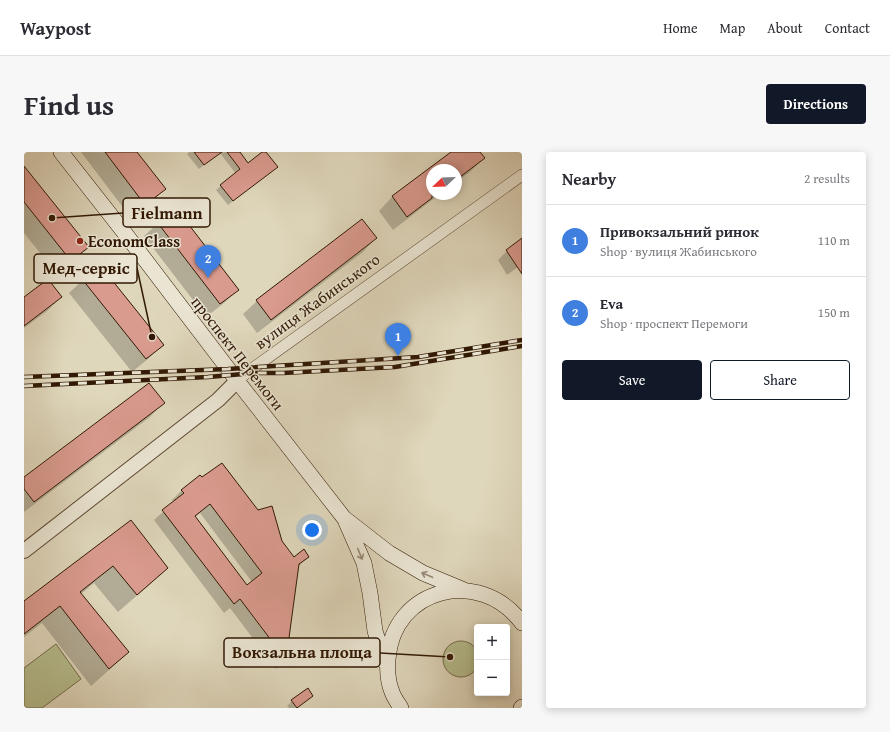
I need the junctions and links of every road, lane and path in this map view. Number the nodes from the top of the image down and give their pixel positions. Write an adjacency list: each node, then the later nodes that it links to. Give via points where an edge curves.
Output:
1 (62, 152): 3 (main road, проспект Перемоги)
2 (522, 175): 3 (street, вулиця Жабинського)
3 (237, 381): 4 (main road, проспект Перемоги); 5 (street, вулиця Жабинського, via 218,400)
4 (344, 518): 6 (main road, проспект Перемоги, one-way to 4, via 423,574 389,553); 8 (main road, проспект Перемоги, one-way to 8, via 364,564 375,631)
5 (24, 551)
6 (464, 590): 7 (main road, via 479,592 497,599 514,612); 8 (main road, via 443,592 424,600 408,612 396,629 388,649)
7 (522, 623)
8 (387, 669): 9 (main road, via 392,692)
9 (401, 708)

